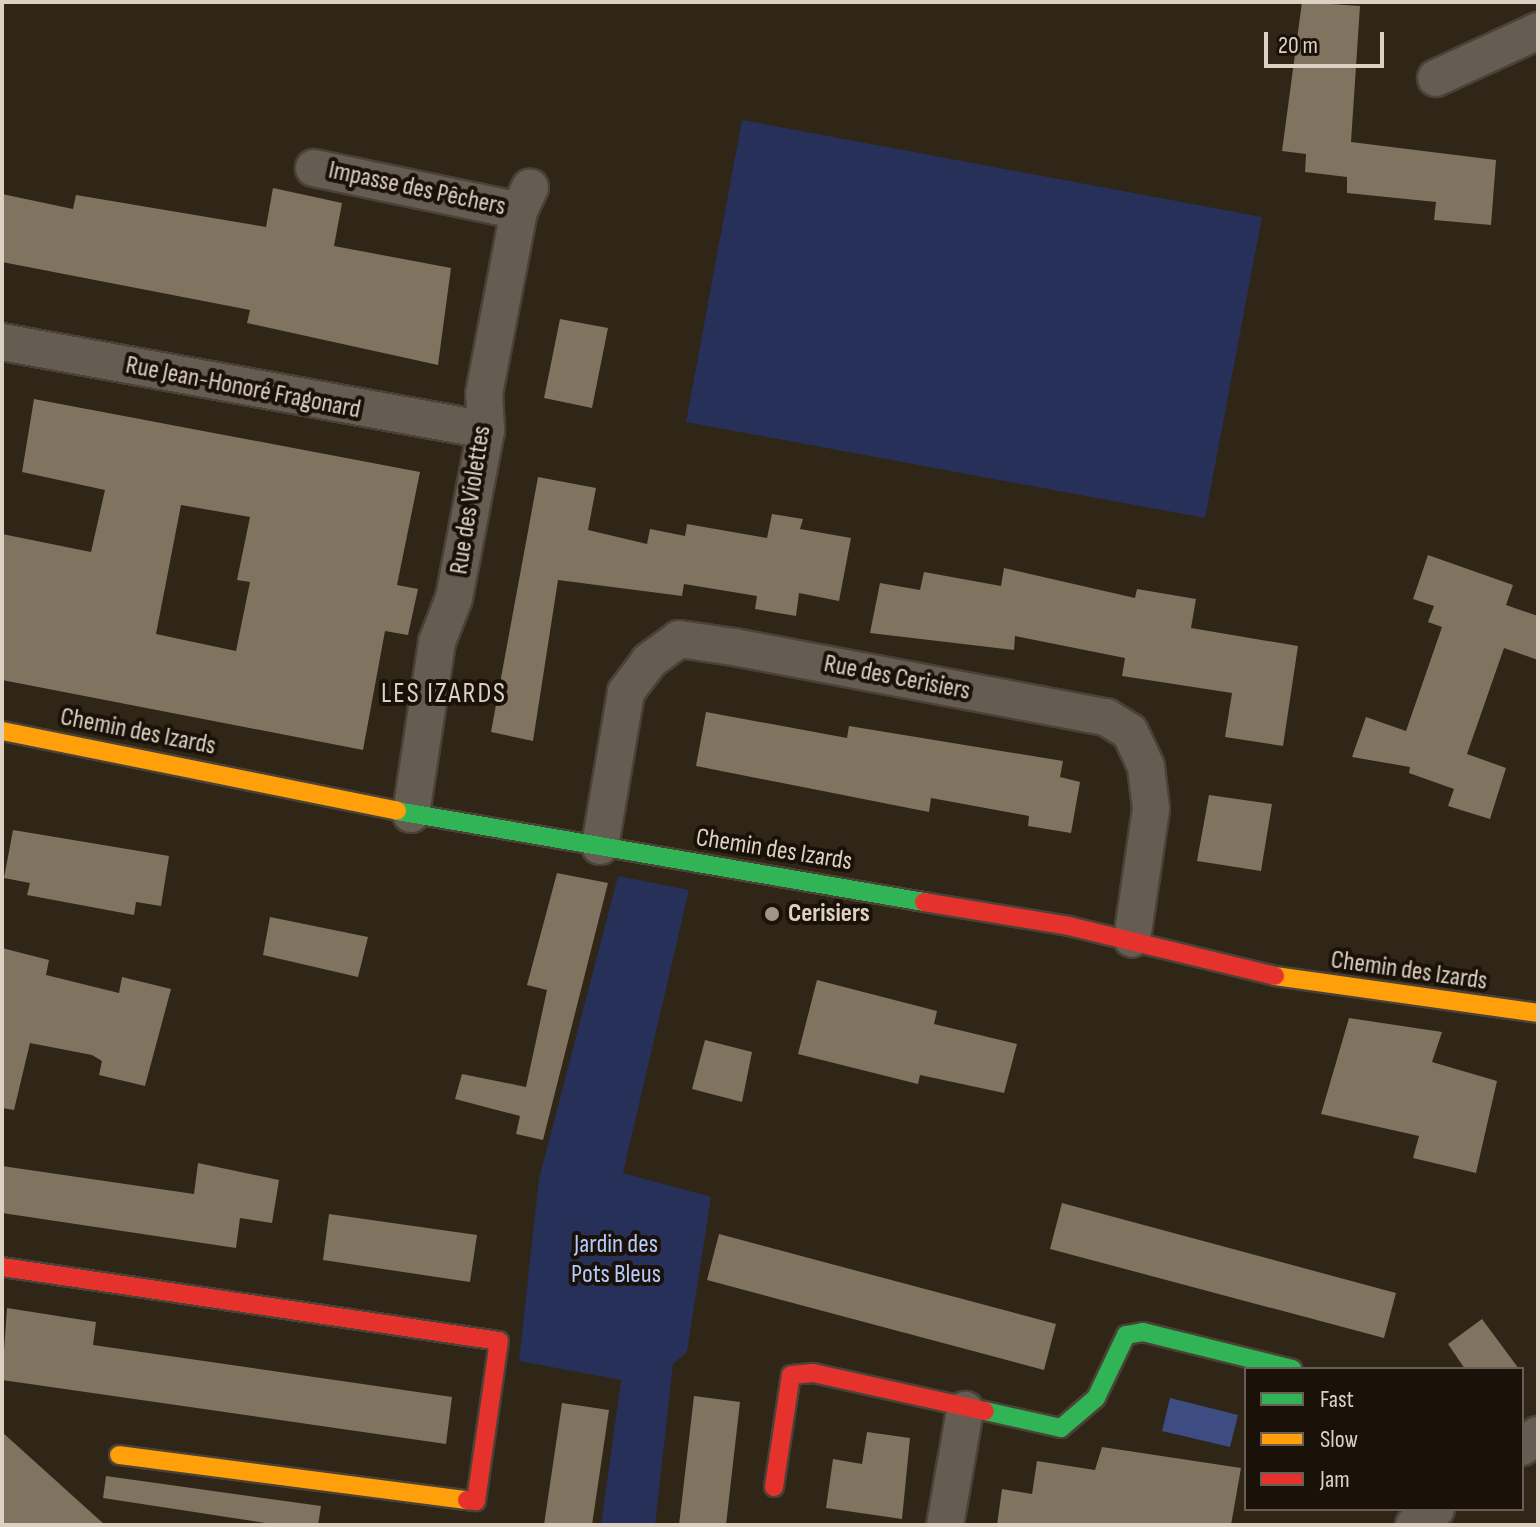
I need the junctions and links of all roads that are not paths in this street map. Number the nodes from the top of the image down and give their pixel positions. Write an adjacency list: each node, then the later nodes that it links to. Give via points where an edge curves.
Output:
1 (1538, 31): 2 (street)
2 (1436, 78)
3 (314, 168): 4 (street, Impasse des Pêchers)
4 (524, 199): 6 (street, Rue des Violettes, via 484,394)
5 (2, 342): 6 (street, Rue Jean-Honoré Fragonard)
6 (486, 430): 8 (street, Rue des Violettes, via 454,598 437,642)
7 (2, 731): 8 (street, Chemin des Izards)
8 (411, 814): 9 (street, Chemin des Izards)
9 (600, 846): 10 (street, Chemin des Izards); 10 (street, Rue des Cerisiers, via 626,692 649,661 679,639 734,647 1106,717 1130,732 1146,767 1151,809)
10 (1132, 939): 11 (street, Chemin des Izards, via 1303,983)
11 (1538, 1013)
12 (2, 1267): 15 (street, via 499,1341 476,1501)
13 (1284, 1367): 14 (street, via 1143,1332 1126,1335 1096,1398 1061,1428)
14 (965, 1410): 16 (street, via 813,1373 791,1375); 18 (street)
15 (119, 1455)
16 (774, 1487)
17 (1433, 1511): 19 (street)
18 (945, 1525)
19 (1414, 1525)

